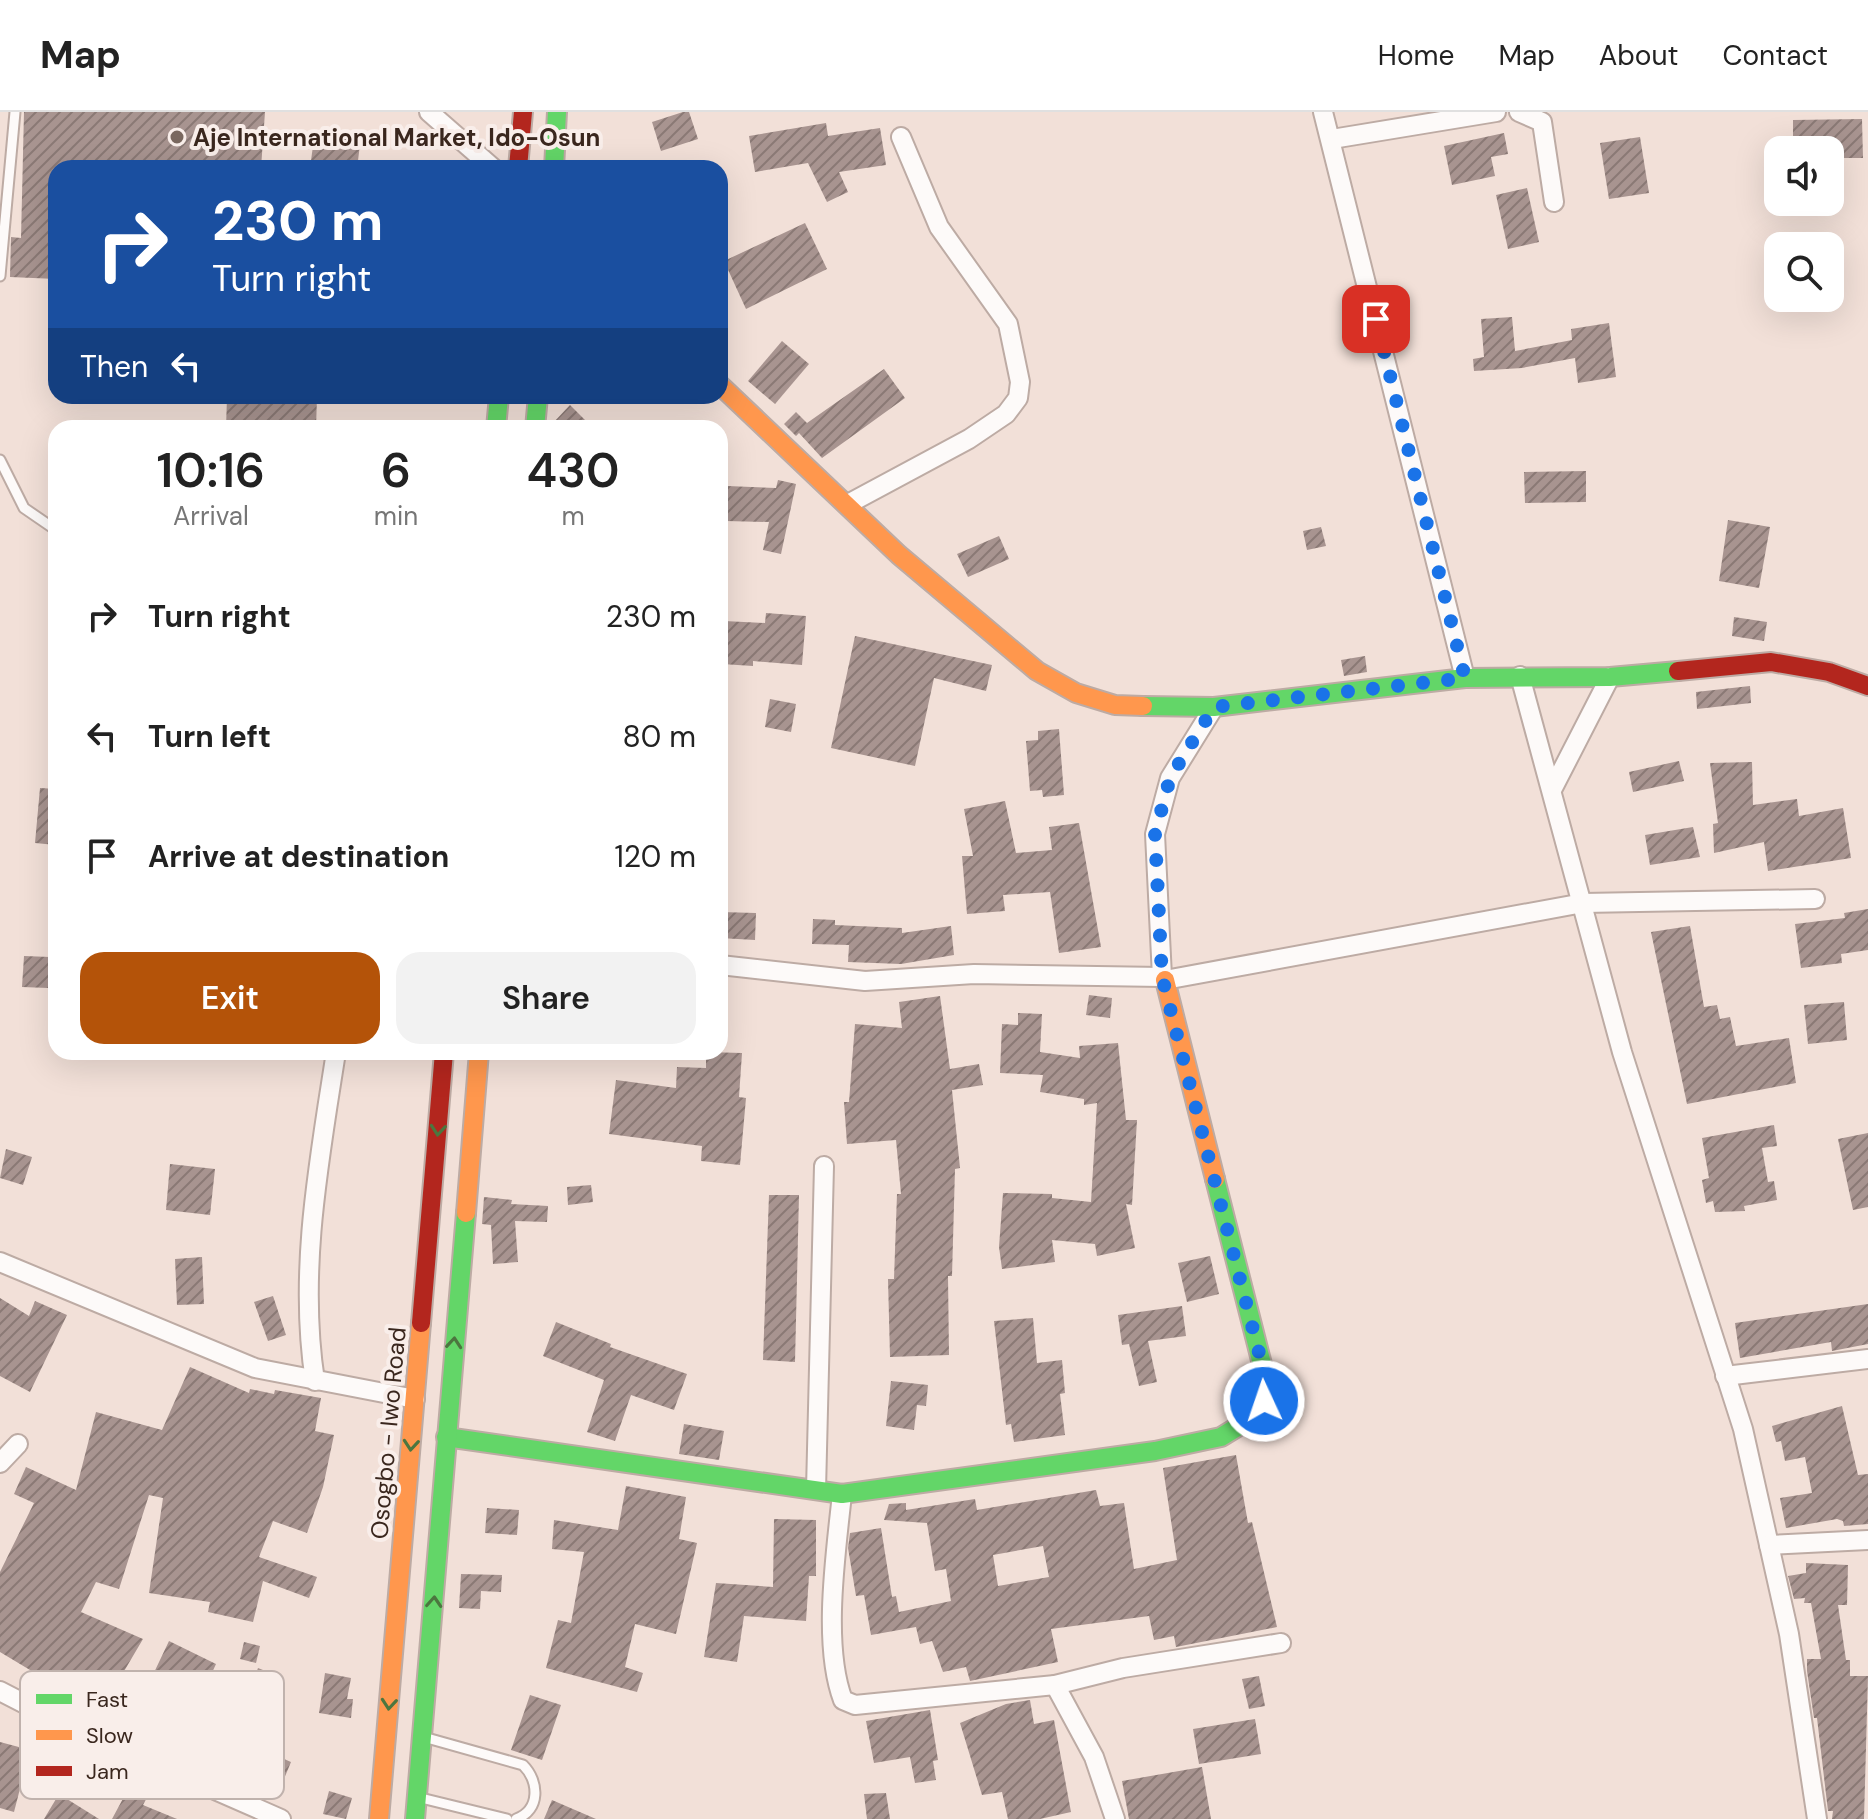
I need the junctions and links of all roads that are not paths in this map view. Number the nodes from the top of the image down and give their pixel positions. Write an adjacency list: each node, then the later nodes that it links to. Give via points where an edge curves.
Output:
1 (15, 112): 14 (lane)
2 (429, 112): 10 (street)
3 (523, 112): 11 (street)
4 (557, 112): 12 (street)
5 (1323, 112): 9 (street)
6 (1496, 112): 9 (street)
7 (1519, 112): 13 (street, via 1542,122)
8 (901, 137): 17 (street, via 939,227 1008,324 1020,382 1018,398 1006,414 969,439)
9 (1332, 139): 21 (street)
10 (484, 160)
11 (519, 160)
12 (554, 160)
13 (1554, 202)
14 (0, 276)
15 (728, 392): 17 (street)
16 (0, 460): 18 (lane, via 24,508)
17 (848, 504): 23 (street, via 899,555 1037,671 1076,693 1115,705)
18 (48, 524)
19 (1520, 676): 20 (street); 21 (street); 24 (street)
20 (1610, 677): 22 (street, via 1771,662 1829,672); 24 (street)
21 (1465, 678): 23 (street)
22 (1868, 686)
23 (1214, 707): 28 (street, via 1170,778 1155,834)
24 (1553, 788): 26 (street)
25 (1815, 899): 26 (street)
26 (1583, 903): 28 (street); 35 (street, via 1622,1052)
27 (728, 966): 28 (street, via 865,981 974,974)
28 (1164, 978): 42 (street, via 1266,1380 1264,1401 1252,1418 1221,1437 1155,1451)
29 (335, 1060): 36 (street, via 308,1264)
30 (443, 1060): 37 (street, Osogbo - Iwo Road, one-way to 37)
31 (478, 1060): 38 (street, one-way to 31)
32 (824, 1166): 41 (street)
33 (0, 1262): 36 (street, via 255,1368)
34 (1868, 1359): 35 (street)
35 (1725, 1376): 44 (street, via 1743,1429)
36 (315, 1381): 37 (street)
37 (415, 1399): 53 (street, Osogbo - Iwo Road, one-way to 53)
38 (446, 1437): 41 (street); 49 (street, one-way to 38)
39 (18, 1444): 40 (street)
40 (0, 1463)
41 (816, 1490): 42 (street)
42 (842, 1494): 46 (street, via 833,1595 843,1700 855,1705)
43 (1868, 1540): 44 (street)
44 (1769, 1545): 58 (street, via 1789,1634)
45 (1281, 1643): 46 (street, via 1123,1668)
46 (1055, 1685): 57 (street, via 1094,1757)
47 (0, 1691): 48 (street)
48 (20, 1701)
49 (424, 1737): 50 (street); 56 (lane, via 523,1765 533,1774 536,1790 533,1804)
50 (418, 1797): 54 (street); 55 (lane)
51 (235, 1799): 52 (street)
52 (281, 1819)
53 (379, 1819)
54 (415, 1819)
55 (507, 1819)
56 (516, 1819)
57 (1115, 1819)
58 (1817, 1819)

